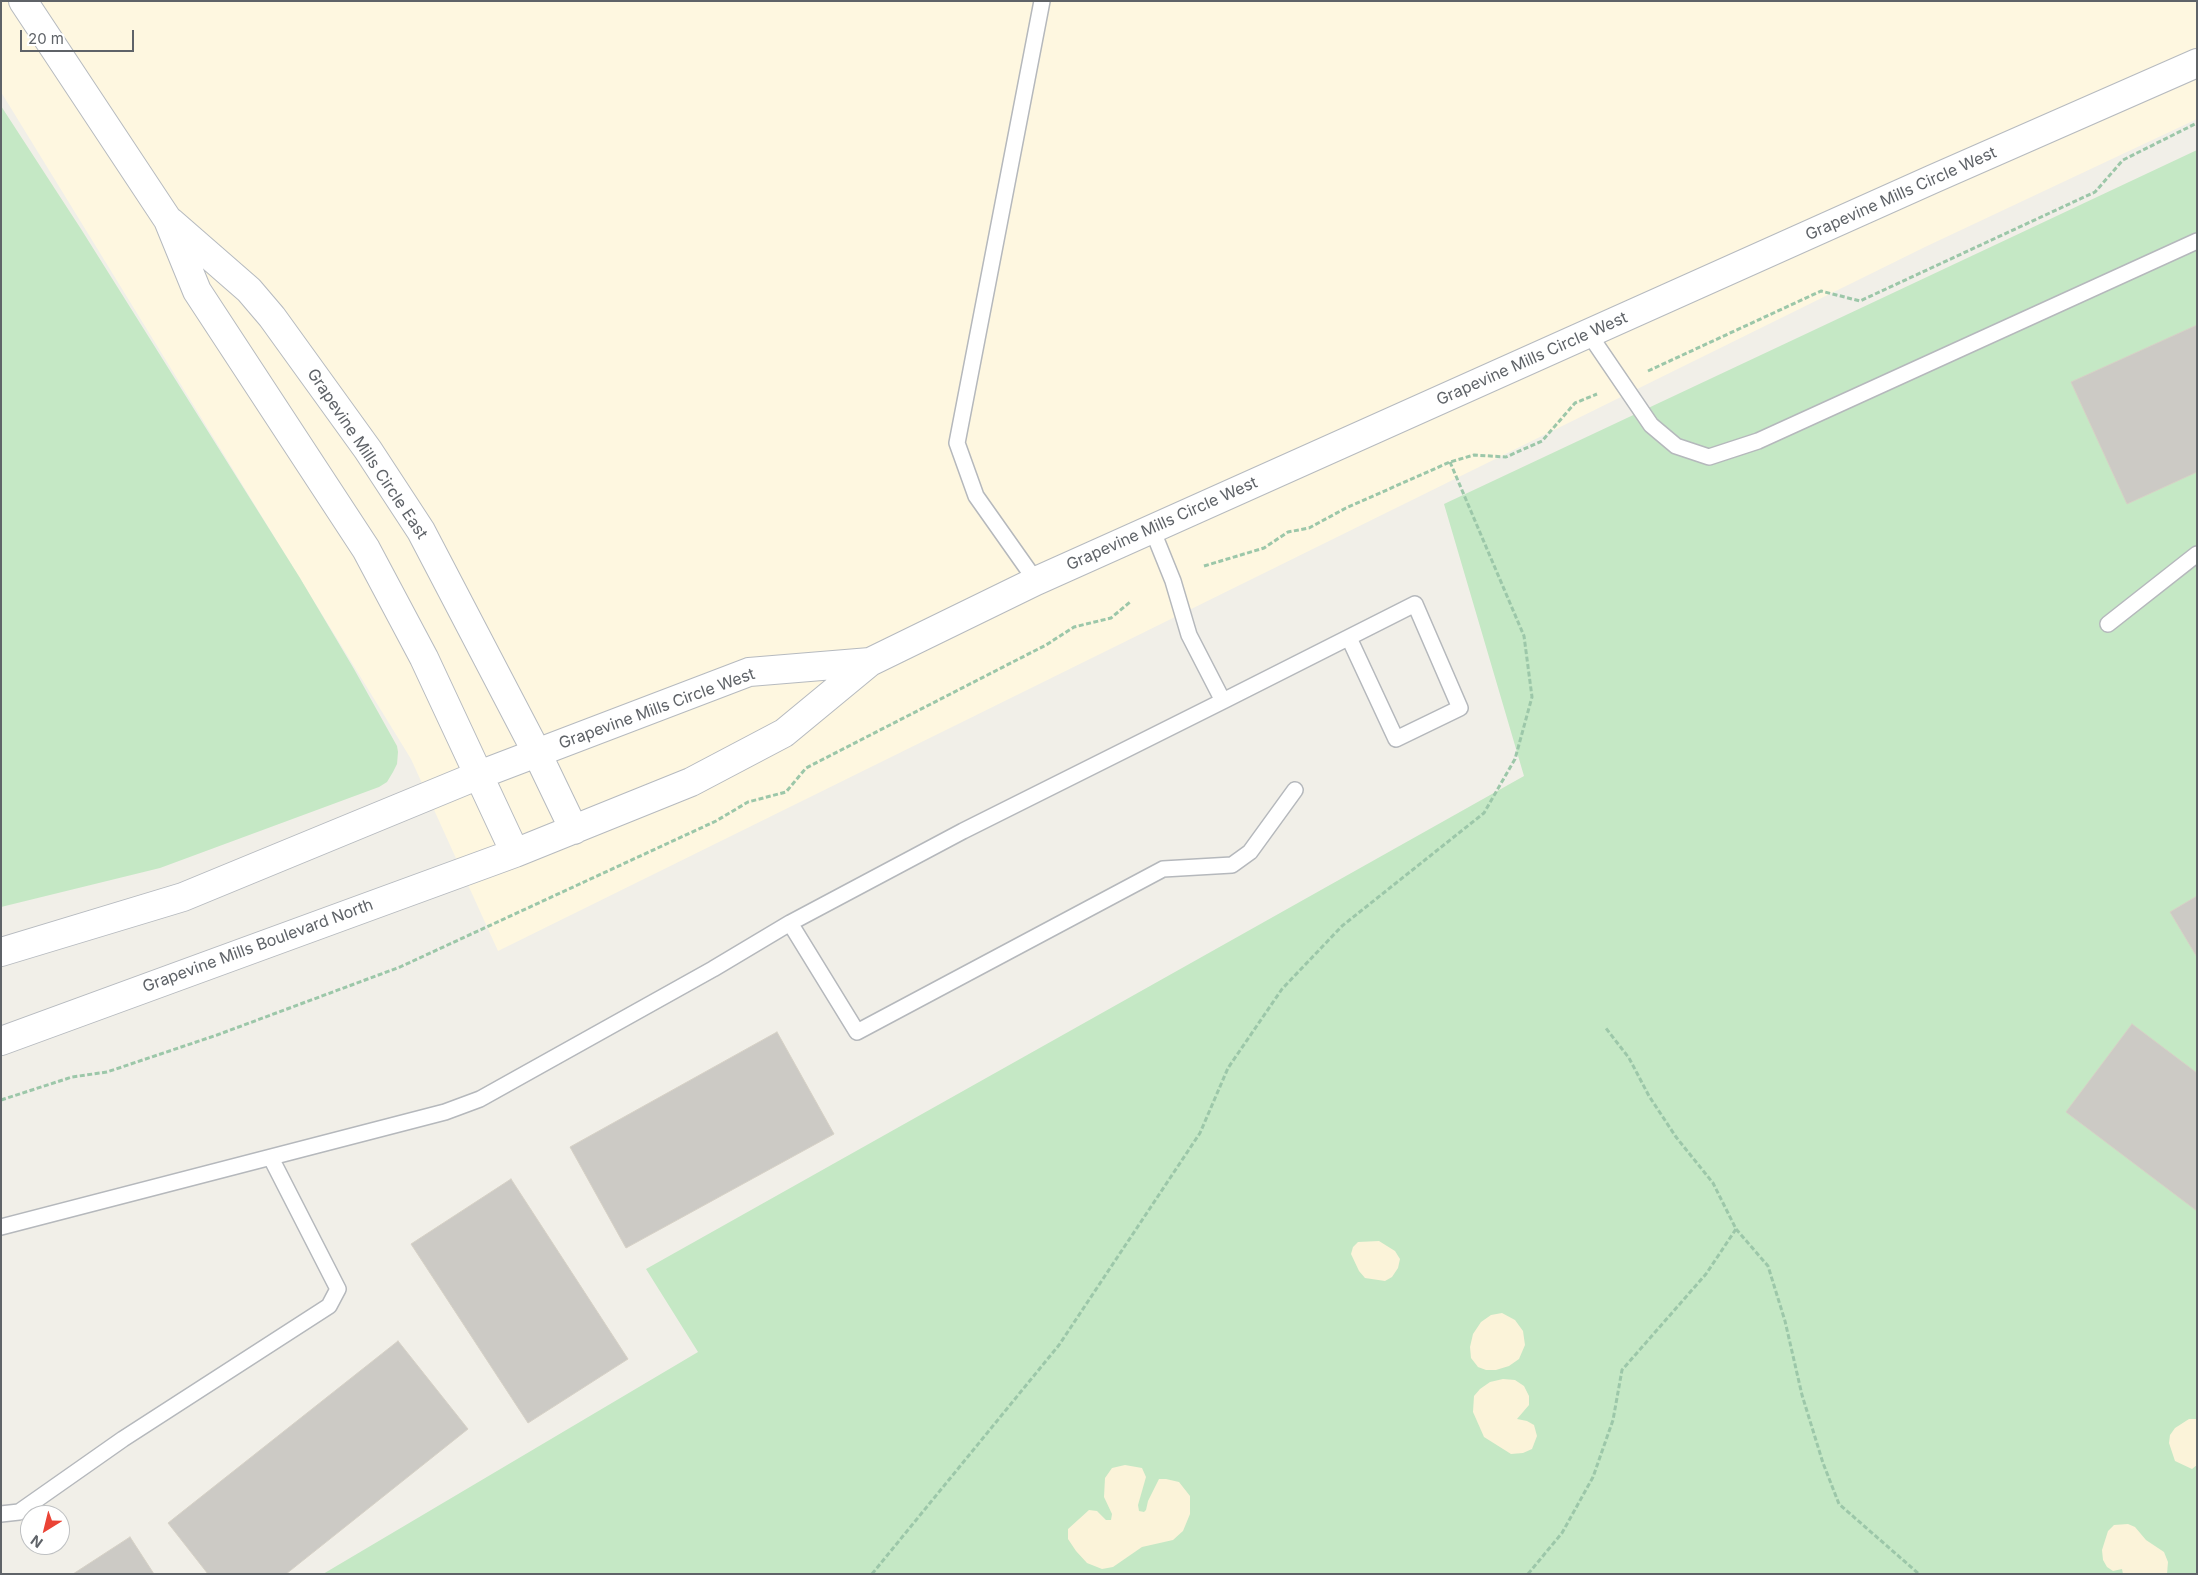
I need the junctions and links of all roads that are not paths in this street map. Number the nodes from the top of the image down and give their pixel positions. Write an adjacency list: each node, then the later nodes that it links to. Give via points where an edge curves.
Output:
1 (23, 1): 4 (street, Grapevine Mills Circle East)
2 (1042, 1): 9 (lane, via 957,443 976,496)
3 (2197, 63): 6 (street, Grapevine Mills Circle West)
4 (168, 220): 14 (street, Grapevine Mills Circle East, via 249,290 368,450 421,531); 15 (street, Grapevine Mills Circle East, via 197,292 366,549 424,658)
5 (2197, 241): 6 (lane, via 1758,441 1709,457 1676,446 1651,425)
6 (1589, 334): 7 (street, Grapevine Mills Circle West)
7 (1152, 528): 9 (street, Grapevine Mills Circle West); 13 (lane, via 1173,581 1189,635)
8 (2197, 554): 10 (lane)
9 (1036, 581): 12 (street, Grapevine Mills Circle West)
10 (2108, 624)
11 (1349, 638): 11 (lane, via 1415,604 1460,708 1396,739); 13 (lane)
12 (870, 662): 14 (street, Grapevine Mills Circle West, via 749,672); 17 (street, Grapevine Mills Circle West, via 784,733 692,782)
13 (1223, 701): 19 (lane, via 963,831)
14 (537, 753): 15 (street, Grapevine Mills Circle West); 17 (street, Grapevine Mills Circle East)
15 (479, 774): 18 (street, Grapevine Mills Circle East); 20 (street, via 183,897)
16 (1295, 790): 19 (lane, via 1250,852 1232,865 1163,869 857,1032)
17 (574, 830): 18 (street, Grapevine Mills Circle West)
18 (515, 853): 21 (street, Grapevine Mills Boulevard North)
19 (790, 923): 22 (lane, via 480,1098 445,1112)
20 (1, 952)
21 (1, 1041)
22 (271, 1158): 23 (lane); 24 (lane, via 338,1289 330,1306 122,1439 19,1512)
23 (1, 1227)
24 (1, 1514)

